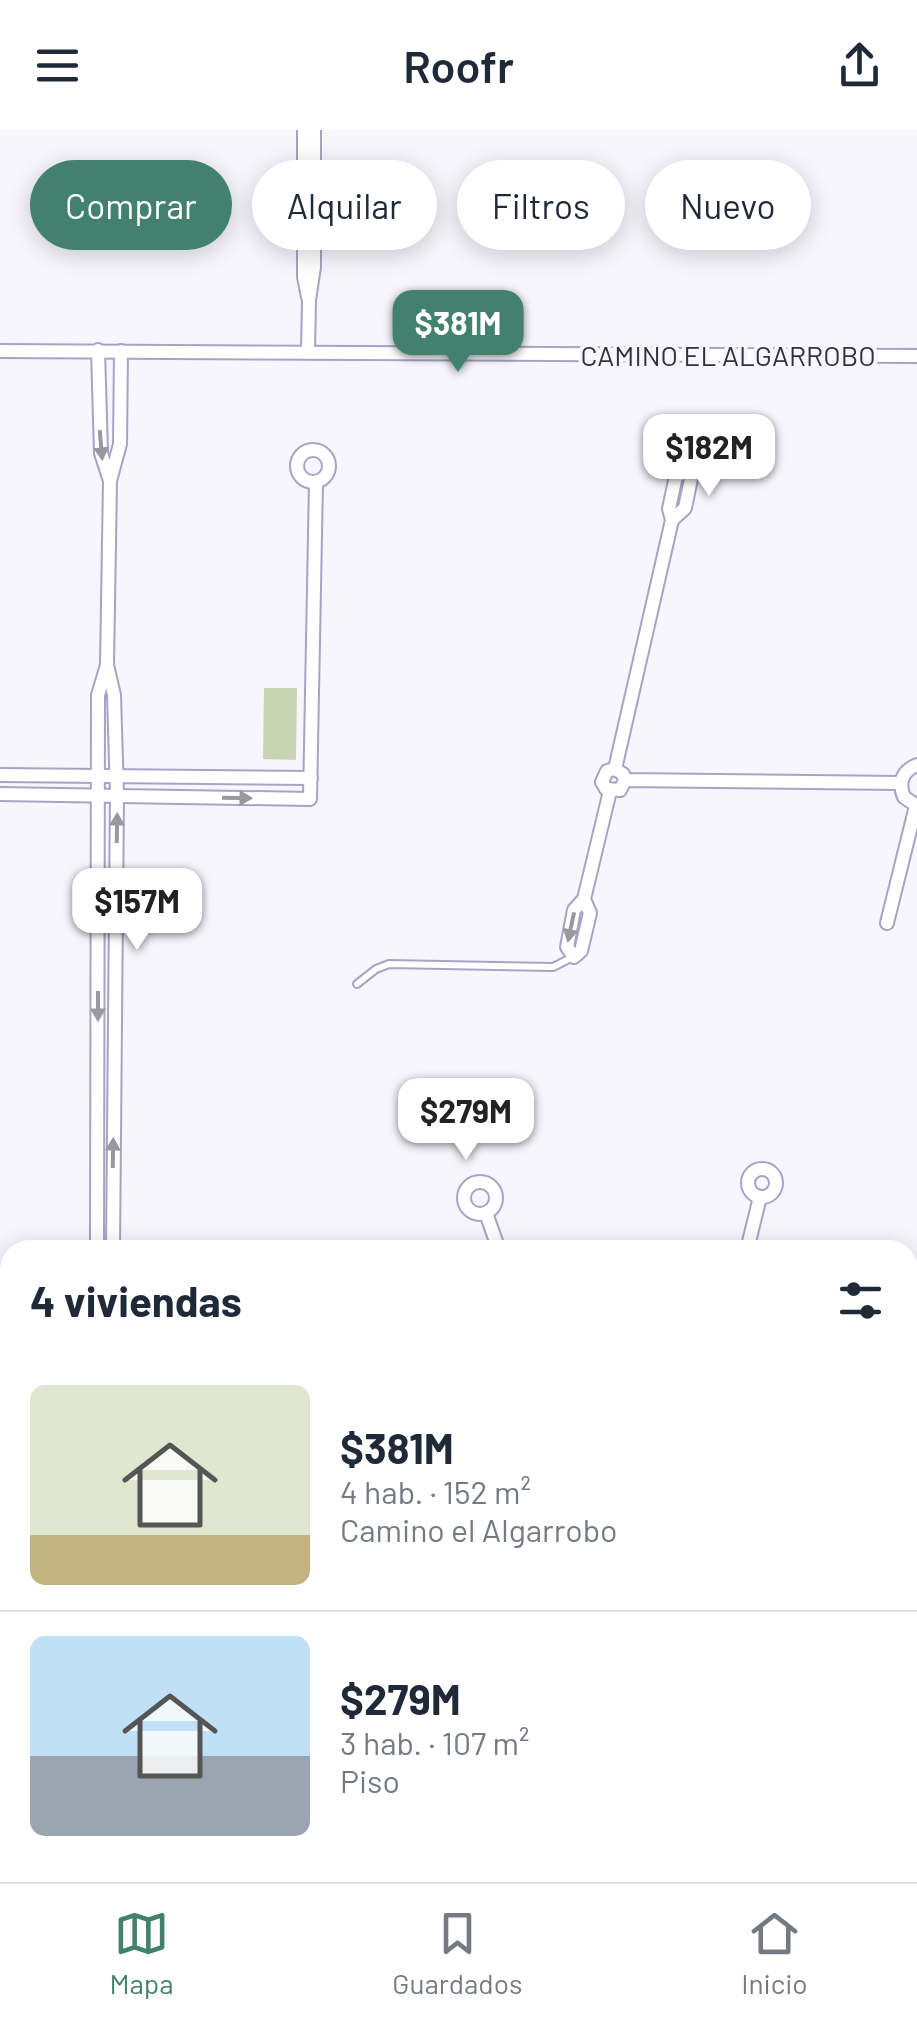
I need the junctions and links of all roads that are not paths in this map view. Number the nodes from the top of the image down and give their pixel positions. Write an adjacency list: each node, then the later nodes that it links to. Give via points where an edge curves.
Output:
1 (304, 130): 3 (street)
2 (314, 130): 3 (street)
3 (309, 300): 7 (street)
4 (98, 350): 5 (street, CAMINO EL ALGARROBO); 6 (street, CAMINO EL ALGARROBO); 9 (street, one-way to 9, via 100,453)
5 (0, 351)
6 (121, 351): 7 (street, CAMINO EL ALGARROBO); 9 (street, via 120,444)
7 (308, 351): 8 (street, CAMINO EL ALGARROBO)
8 (917, 356)
9 (110, 481): 12 (street)
10 (316, 482): 18 (street)
11 (672, 520): 14 (street)
12 (107, 666): 16 (street, via 98,695); 17 (street)
13 (917, 765): 19 (street)
14 (620, 774): 19 (street); 25 (street, via 608,771 603,778 610,791 567,942)
15 (0, 775): 16 (street)
16 (98, 776): 17 (street); 21 (street)
17 (117, 776): 18 (street); 22 (street)
18 (311, 778): 22 (street, one-way to 18, via 310,800)
19 (901, 783): 23 (street, via 904,798)
20 (0, 794): 21 (street)
21 (98, 795): 22 (street); 29 (street, one-way to 29)
22 (117, 795): 30 (street, one-way to 22)
23 (916, 806): 24 (street)
24 (887, 923)
25 (574, 956): 26 (lane, via 553,967 389,964)
26 (357, 984)
27 (760, 1197): 32 (street)
28 (486, 1213): 31 (street)
29 (97, 1240)
30 (113, 1240)
31 (495, 1240)
32 (750, 1240)

